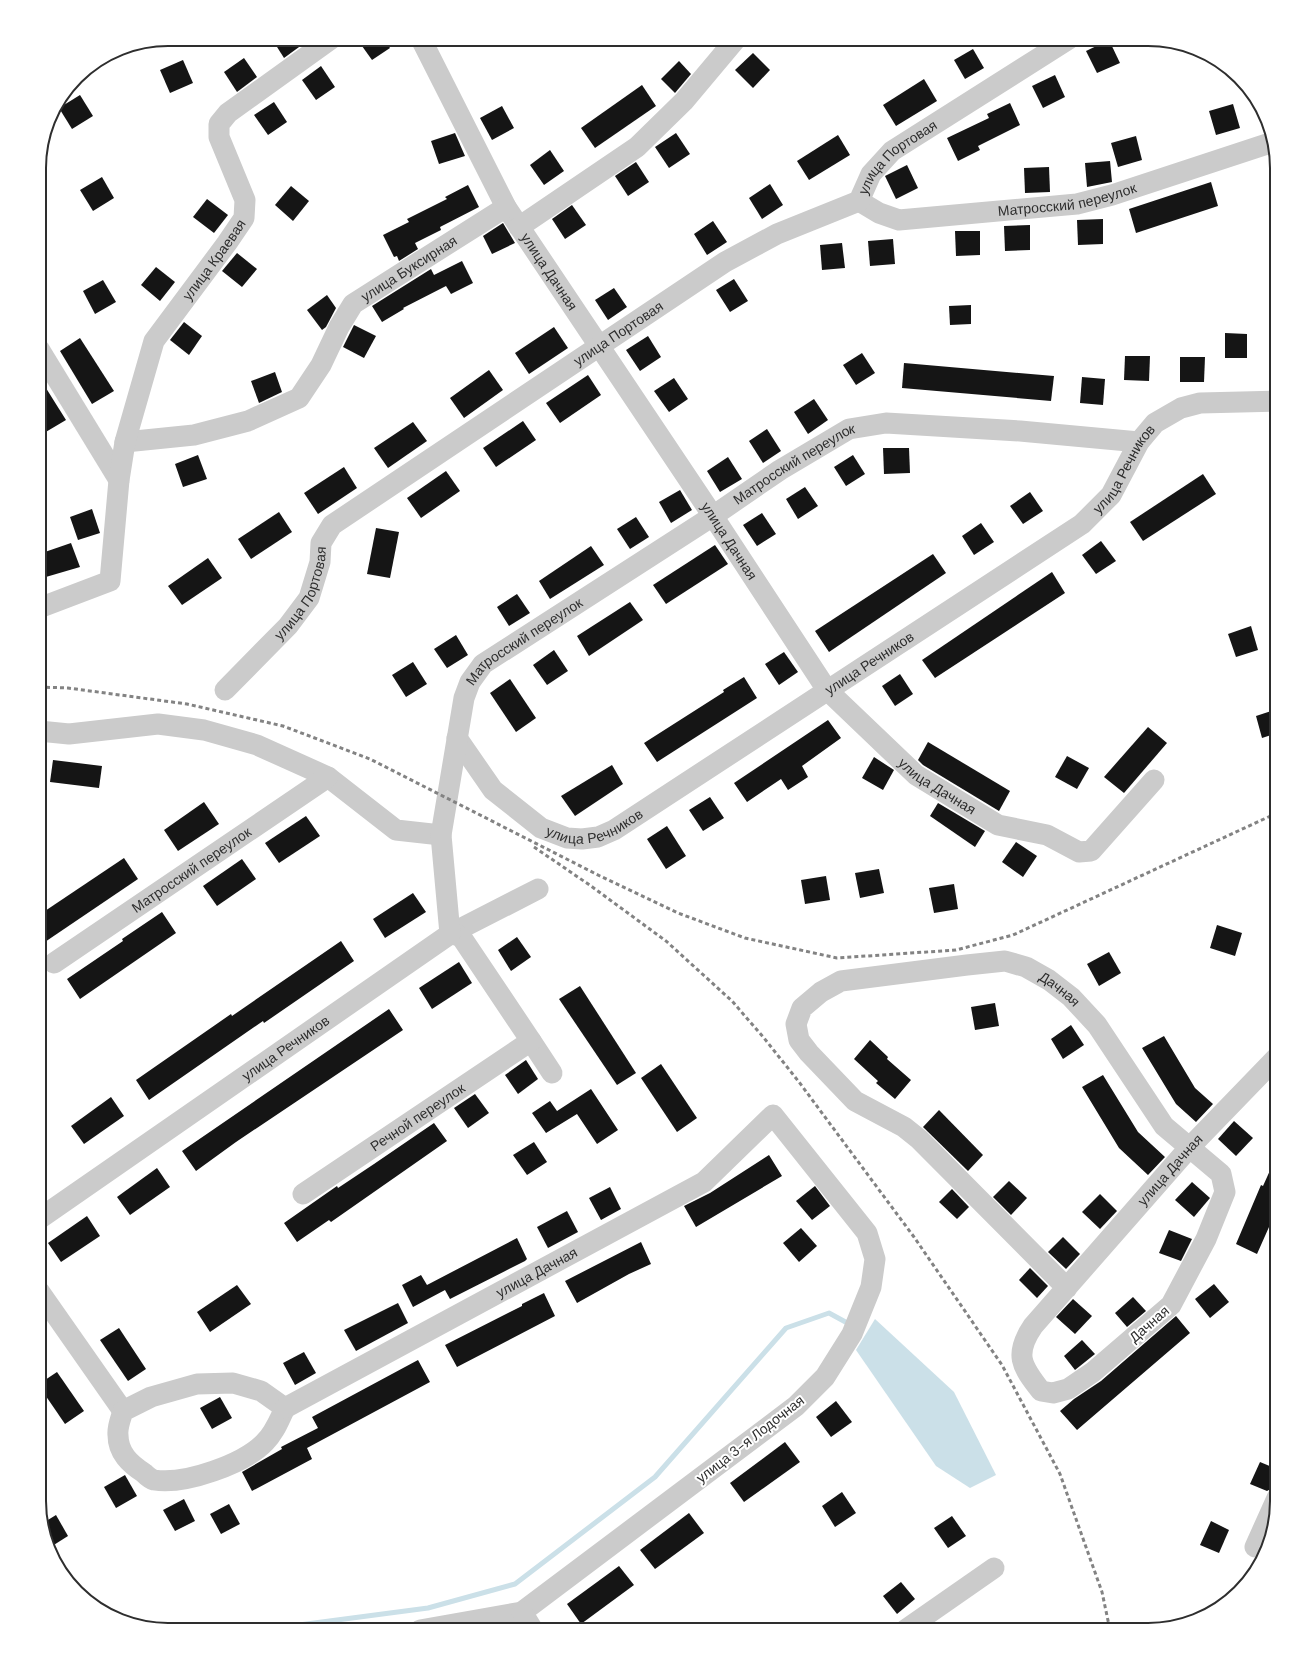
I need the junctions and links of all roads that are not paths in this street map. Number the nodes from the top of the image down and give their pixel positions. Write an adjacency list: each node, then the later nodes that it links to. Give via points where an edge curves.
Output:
1 (322, 46): 12 (street, улица Краевая, via 228,113 220,124 219,137 245,200 244,218 154,341)
2 (425, 46): 7 (street, улица Дачная)
3 (730, 46): 8 (street, via 684,101 636,146)
4 (1058, 46): 6 (street, улица Портовая, via 892,151 871,174)
5 (1268, 144): 6 (street, Матросский переулок, via 1077,204 899,220 879,213)
6 (859, 201): 9 (street, улица Портовая, via 777,234 725,262)
7 (506, 207): 8 (street, улица Дачная); 12 (street, улица Буксирная, via 353,304 321,365 299,398 248,421 194,435)
8 (519, 227): 9 (street, улица Дачная)
9 (600, 346): 15 (street, улица Дачная); 17 (street, улица Портовая, via 332,525 321,543 320,562 309,598 288,626)
10 (46, 360): 14 (street)
11 (1270, 401): 13 (street, улица Речников, via 1200,402 1181,408 1156,423)
12 (125, 442): 14 (street, улица Краевая)
13 (1139, 442): 15 (street, Матросский переулок, via 1020,431 886,423 849,429 780,470); 18 (street, улица Речников, via 1111,495 1082,524)
14 (119, 480): 16 (street, улица Краевая, via 110,580)
15 (713, 516): 18 (street, улица Дачная); 20 (street, Матросский переулок, via 483,664 470,682)
16 (46, 605)
17 (225, 690)
18 (827, 690): 20 (street, улица Речников, via 614,830 598,837 567,838 541,828 493,790); 22 (street, улица Дачная, via 916,775 998,825 1047,835 1079,852 1091,851)
19 (46, 732): 21 (street, via 69,734 158,724 204,730 257,745)
20 (457, 738): 23 (street, Матросский переулок)
21 (328, 777): 23 (street, via 396,830); 26 (street, Матросский переулок)
22 (1154, 780)
23 (441, 835): 25 (street)
24 (538, 890): 25 (street, улица Речников)
25 (450, 934): 27 (street, via 457,934 462,938); 33 (street, улица Речников)
26 (54, 964)
27 (531, 1041): 29 (street); 32 (street, Речной переулок)
28 (1270, 1064): 31 (street, улица Дачная)
29 (552, 1073)
30 (773, 1115): 36 (street, улица Дачная, via 704,1182); 41 (street, улица 3-я Лодочная, via 867,1233 875,1259 871,1288 852,1334 825,1377 796,1406)
31 (1189, 1148): 34 (street, улица Дачная); 34 (street, Дачная, via 1221,1174 1225,1192 1206,1239 1170,1305 1092,1372 1068,1389 1054,1393 1041,1391 1029,1376 1022,1359 1023,1340); 34 (street, Дачная, via 1164,1126 1098,1025 1071,997 1026,967 1005,961 841,981 821,992 802,1008 796,1024 799,1040 809,1053 855,1101 904,1127 918,1139)
32 (303, 1194)
33 (46, 1214)
34 (1067, 1288)
35 (46, 1301): 37 (street)
36 (285, 1408): 37 (street, via 260,1391 233,1383 197,1384 151,1397); 37 (street, via 275,1430 252,1452 205,1473 174,1480 153,1480 131,1465 120,1450 118,1434)
37 (123, 1411)
38 (1269, 1516): 39 (street)
39 (1255, 1547)
40 (994, 1568): 44 (street)
41 (522, 1612): 42 (street, улица 3-я Лодочная); 43 (street)
42 (460, 1623)
43 (529, 1623)
44 (915, 1623)

